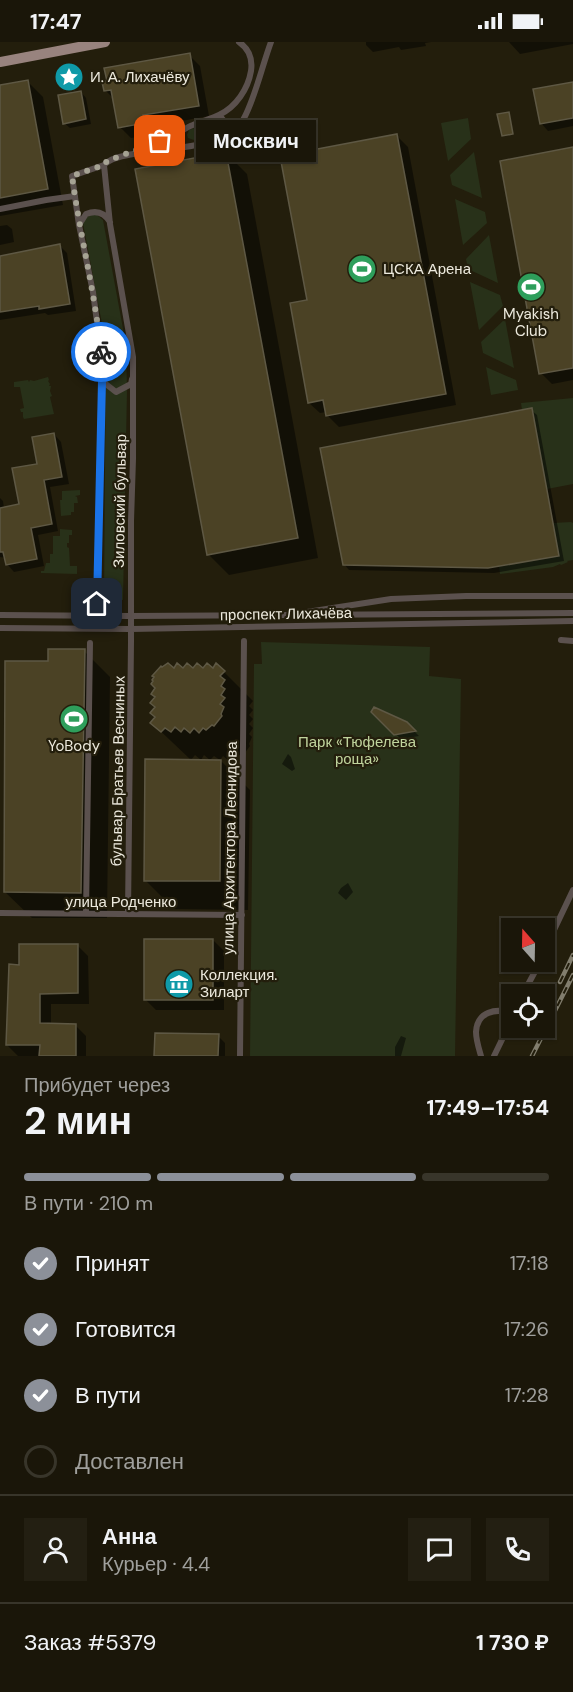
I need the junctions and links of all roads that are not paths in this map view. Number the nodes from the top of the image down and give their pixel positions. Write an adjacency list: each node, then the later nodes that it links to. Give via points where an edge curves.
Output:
1 (105, 42): 4 (main road)
2 (239, 42): 5 (street, via 251,56 249,81 235,103)
3 (271, 42): 7 (street, via 243,120)
4 (0, 62)
5 (219, 116): 6 (street); 7 (street, via 226,125)
6 (183, 130): 8 (street, via 181,139); 9 (street)
7 (222, 136): 8 (street)
8 (186, 146): 9 (street)
9 (124, 155): 10 (street)
10 (105, 163): 11 (street, Зиловский бульвар, via 72,176); 13 (street, Зиловский бульвар)
11 (75, 196): 12 (street); 14 (street, Зиловский бульвар)
12 (0, 209)
13 (110, 222): 14 (street, via 103,213 96,212 86,214); 15 (street, Зиловский бульвар)
14 (79, 225): 16 (street, Зиловский бульвар, via 99,332)
15 (134, 373): 16 (street, via 131,384 116,392); 22 (street, Зиловский бульвар)
16 (102, 381): 18 (street, Зиловский бульвар)
17 (573, 596): 19 (street, via 391,599)
18 (97, 604)
19 (306, 612)
20 (573, 613): 22 (street, проспект Лихачёва)
21 (0, 615): 22 (street, проспект Лихачёва)
22 (130, 616): 25 (street, Зиловский бульвар)
23 (573, 621): 25 (street, проспект Лихачёва)
24 (0, 628): 25 (street, проспект Лихачёва)
25 (131, 628): 33 (street, бульвар Братьев Весниных)
26 (561, 640): 28 (street)
27 (244, 641): 34 (street, улица Архитектора Леонидова)
28 (573, 641)
29 (90, 643): 32 (street, бульвар Братьев Весниных)
30 (573, 890): 35 (street)
31 (0, 913): 32 (street, улица Родченко)
32 (86, 913): 33 (street, улица Родченко)
33 (128, 914): 34 (street, улица Родченко)
34 (242, 915): 38 (street, улица Архитектора Леонидова)
35 (555, 928)
36 (501, 1011): 39 (street, via 487,1013 476,1032)
37 (502, 1038): 40 (street)
38 (240, 1056)
39 (481, 1056)
40 (494, 1056)

